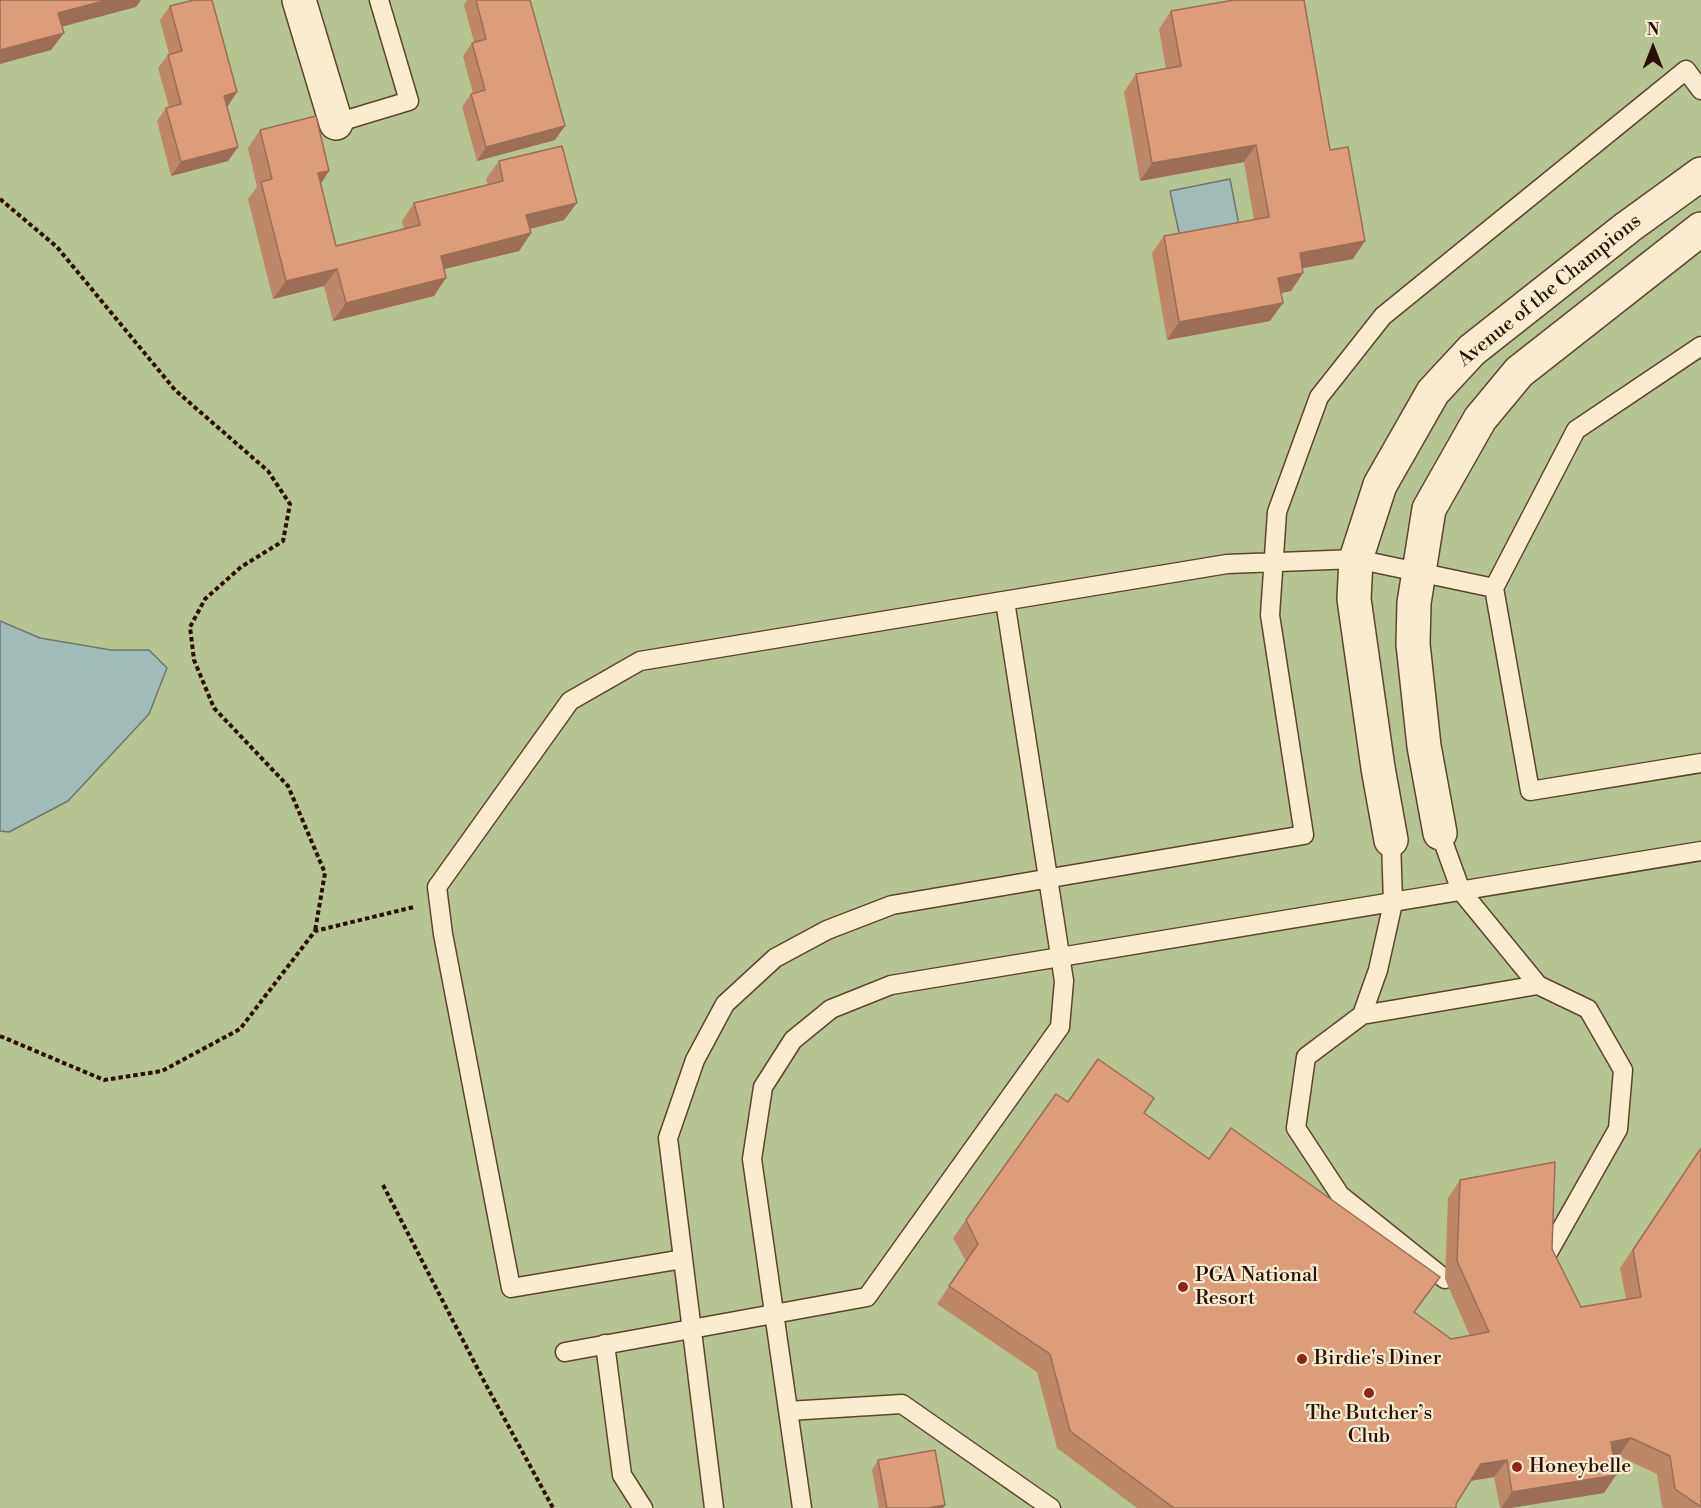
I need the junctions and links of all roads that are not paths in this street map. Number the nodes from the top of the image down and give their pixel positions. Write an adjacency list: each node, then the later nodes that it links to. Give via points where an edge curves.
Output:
1 (299, 0): 4 (street)
2 (379, 0): 4 (lane, via 409,101)
3 (1701, 90): 9 (lane, via 1686,70 1383,316 1319,397 1277,512)
4 (336, 123)
5 (1701, 174): 8 (street, Avenue of the Champions, via 1472,351 1433,392 1380,485)
6 (1701, 229): 10 (street, via 1519,372 1480,419 1429,509)
7 (1701, 346): 11 (lane, via 1576,430)
8 (1356, 559): 9 (lane); 10 (lane); 15 (street, Avenue of the Champions, via 1354,599)
9 (1274, 563): 12 (lane, via 1227,564); 17 (lane, via 1270,615 1304,835)
10 (1419, 573): 11 (lane); 14 (street, via 1413,644 1424,746)
11 (1494, 588): 13 (lane, via 1530,790)
12 (1005, 601): 17 (lane); 23 (lane, via 640,661 570,701 437,887 511,1288)
13 (1701, 763)
14 (1440, 833): 18 (lane)
15 (1391, 840): 19 (lane)
16 (1701, 851): 18 (lane)
17 (1048, 878): 20 (lane); 23 (lane, via 892,905 827,930 775,958 725,1004 695,1060 668,1138)
18 (1461, 891): 19 (lane); 21 (lane)
19 (1393, 903): 20 (lane); 22 (lane, via 1378,970)
20 (1060, 957): 26 (lane, via 1064,981 1060,1027 867,1297); 26 (lane, via 891,985 831,1010 794,1040 763,1087 752,1159)
21 (1538, 985): 22 (lane); 24 (lane, via 1588,1010 1623,1070 1618,1129)
22 (1362, 1015): 25 (lane, via 1306,1057 1296,1128 1340,1195)
23 (683, 1259): 27 (lane)
24 (1540, 1266)
25 (1444, 1279)
26 (774, 1314): 27 (lane); 30 (lane)
27 (691, 1329): 28 (lane); 31 (lane)
28 (605, 1344): 29 (lane); 32 (lane, via 622,1475)
29 (565, 1352)
30 (788, 1411): 33 (lane); 34 (lane, via 902,1404)
31 (708, 1507)
32 (643, 1508)
33 (802, 1508)
34 (1051, 1508)

